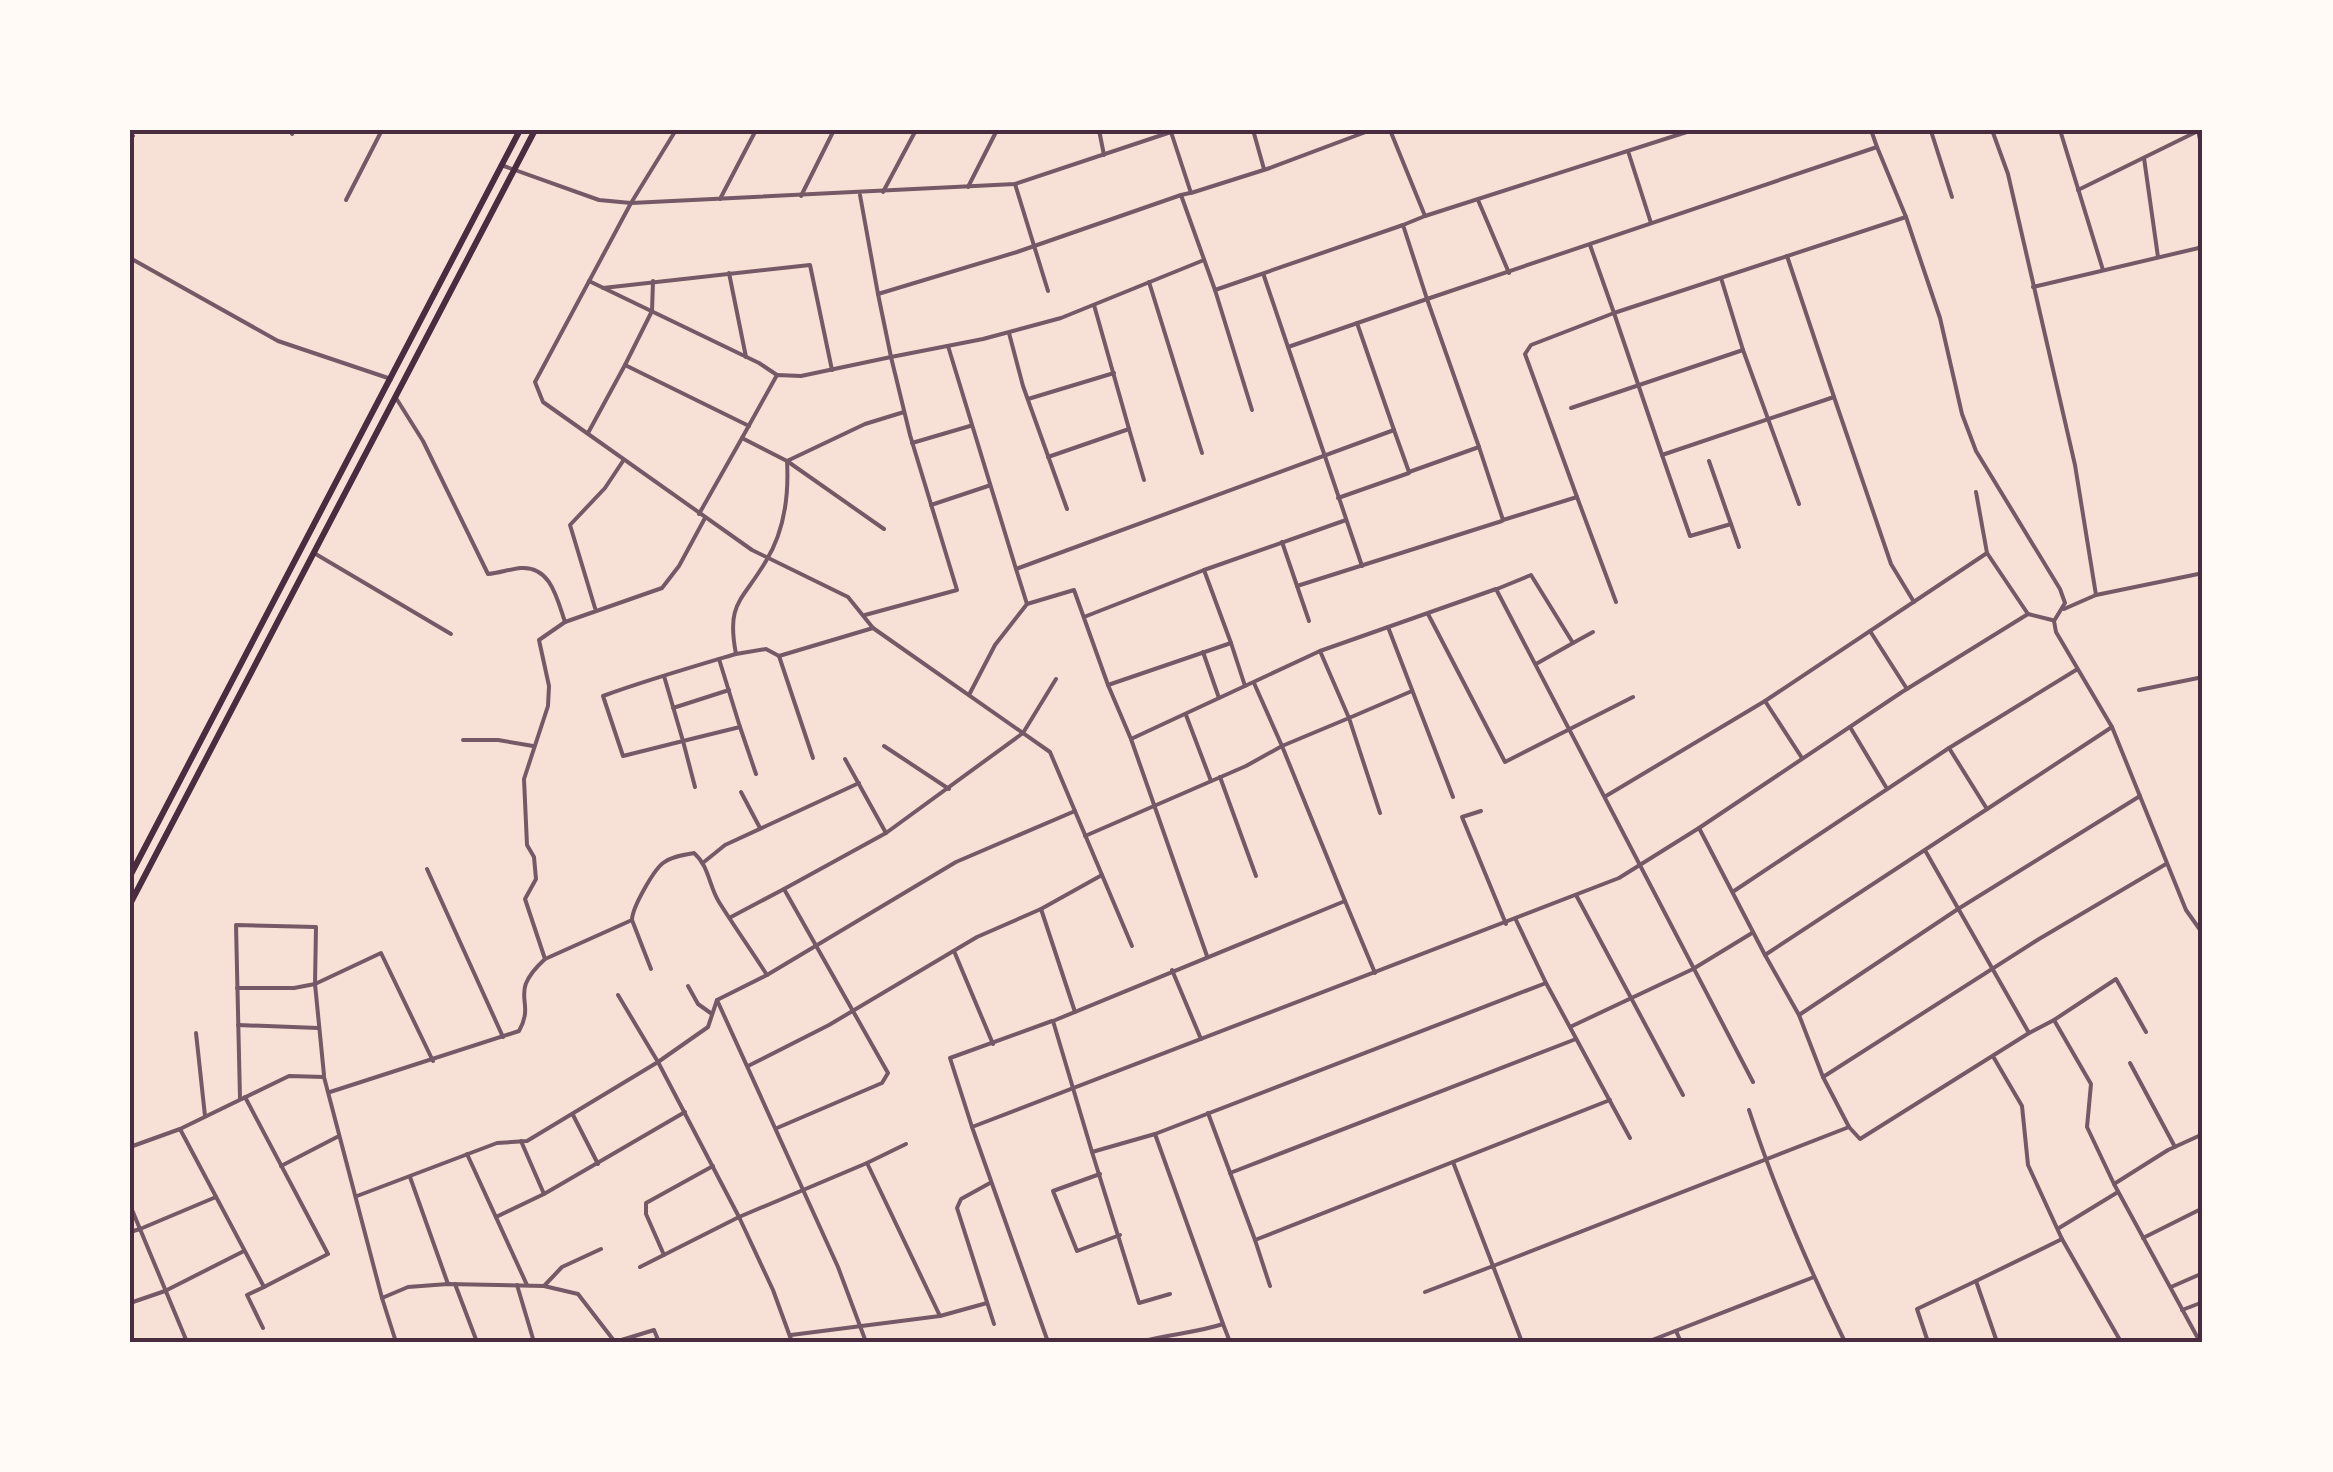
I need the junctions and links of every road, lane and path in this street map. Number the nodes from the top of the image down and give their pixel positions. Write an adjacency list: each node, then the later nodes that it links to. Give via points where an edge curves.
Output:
1 (382, 130): 40 (street)
2 (520, 130): 27 (main road)
3 (535, 130): 28 (main road)
4 (676, 130): 42 (street)
5 (756, 130): 39 (street)
6 (834, 130): 37 (street)
7 (916, 130): 33 (street)
8 (997, 130): 31 (street)
9 (1099, 130): 25 (street)
10 (1253, 130): 29 (street)
11 (1371, 130): 29 (street)
12 (1390, 130): 43 (street)
13 (1692, 130): 23 (street)
14 (1871, 130): 22 (street)
15 (1992, 130): 62 (street)
16 (2067, 130): 20 (street)
17 (2198, 130): 24 (street); 26 (street)
18 (1171, 131): 25 (street); 34 (street)
19 (1932, 131): 21 (street); 38 (street)
20 (2060, 132): 32 (street)
21 (1922, 136)
22 (1877, 146): 44 (street); 45 (street)
23 (1628, 151): 41 (street); 45 (street)
24 (2203, 154)
25 (1104, 155): 30 (street)
26 (2144, 158): 32 (street); 51 (street)
27 (501, 165): 28 (street); 82 (main road)
28 (514, 170): 42 (street, via 599,200); 85 (main road)
29 (1265, 170): 34 (street)
30 (1015, 184): 31 (street); 48 (street)
31 (968, 187): 33 (street)
32 (2078, 190): 54 (street)
33 (883, 192): 35 (street)
34 (1191, 193): 36 (street)
35 (860, 194): 37 (street); 66 (street)
36 (1181, 195): 48 (street); 53 (street)
37 (801, 196): 39 (street)
38 (1952, 197)
39 (720, 199): 42 (street)
40 (346, 200)
41 (1478, 200): 43 (street); 56 (street)
42 (631, 203): 59 (street)
43 (1425, 216): 46 (street)
44 (1906, 217): 50 (street); 135 (street, via 1976,451 2060,589)
45 (1652, 222): 47 (street)
46 (1404, 225): 57 (street); 67 (street)
47 (1590, 243): 56 (street); 70 (street)
48 (1034, 246): 65 (street); 66 (street)
49 (2203, 246): 51 (street)
50 (1787, 256): 58 (street); 84 (street)
51 (2158, 256): 54 (street)
52 (130, 258): 82 (street, via 278,341)
53 (1204, 260): 61 (street); 64 (street)
54 (2103, 270): 62 (street)
55 (729, 273): 60 (street); 76 (street); 79 (street, via 810,265)
56 (1509, 273): 67 (street)
57 (1263, 274): 64 (street); 74 (street)
58 (1721, 278): 70 (street); 75 (street)
59 (588, 281): 63 (street); 95 (street, via 536,382 543,402)
60 (653, 281): 63 (street); 69 (street)
61 (1149, 282): 68 (street); 99 (street)
62 (2033, 287): 131 (street, via 2076,464)
63 (603, 288): 69 (street)
64 (1214, 290): 88 (street)
65 (1048, 291)
66 (878, 294): 77 (street)
67 (1427, 299): 71 (street); 98 (street)
68 (1094, 305): 72 (street); 80 (street)
69 (652, 311): 76 (street); 78 (street)
70 (1614, 313): 83 (street); 110 (street, via 1532,344 1524,354)
71 (1357, 324): 74 (street); 94 (street)
72 (1009, 332): 73 (street); 86 (street)
73 (948, 346): 77 (street); 91 (street)
74 (1288, 347): 101 (street)
75 (1743, 350): 83 (street); 90 (street)
76 (746, 357): 81 (street)
77 (892, 357): 79 (street); 89 (street)
78 (625, 365): 92 (street); 95 (street)
79 (832, 370): 81 (street)
80 (1114, 374): 86 (street); 93 (street)
81 (777, 375): 92 (street)
82 (391, 378): 215 (main road)
83 (1638, 385): 87 (street); 100 (street)
84 (1834, 397): 90 (street); 133 (street, via 1891,564)
85 (396, 398): 122 (main road); 143 (street, via 488,574 542,572)
86 (1028, 399): 102 (street)
87 (1571, 408)
88 (1252, 410)
89 (904, 412): 97 (street); 104 (street)
90 (1769, 421): 100 (street); 112 (street)
91 (972, 425): 97 (street); 108 (street)
92 (749, 426): 96 (street)
93 (1129, 429): 102 (street); 107 (street)
94 (1394, 430): 101 (street); 106 (street)
95 (587, 434): 103 (street)
96 (742, 438): 104 (street); 115 (street)
97 (912, 443): 113 (street)
98 (1479, 447): 106 (street); 117 (street)
99 (1202, 453)
100 (1662, 455): 118 (street, via 1690,536)
101 (1323, 456): 111 (street); 126 (street)
102 (1048, 457): 114 (street)
103 (624, 461): 115 (street); 136 (street, via 570,525)
104 (787, 461): 119 (street); 124 (street, via 786,511)
105 (1709, 461): 118 (street)
106 (1409, 472): 111 (street)
107 (1144, 480)
108 (990, 486): 113 (street); 126 (street)
109 (1976, 492): 123 (street)
110 (1577, 497): 117 (street); 132 (street)
111 (1338, 498): 116 (street)
112 (1799, 504)
113 (931, 505): 139 (street, via 957,590)
114 (1067, 509)
115 (702, 516): 124 (street); 136 (street, via 662,588)
116 (1346, 520): 120 (street); 125 (street)
117 (1503, 520): 125 (street)
118 (1730, 524): 121 (street)
119 (884, 530)
120 (1282, 542): 127 (street); 129 (street)
121 (1739, 547)
122 (314, 553): 148 (street); 222 (main road)
123 (1987, 553): 133 (street); 138 (street)
124 (768, 558): 139 (street, via 848,597); 153 (street, via 732,615)
125 (1362, 566): 129 (street)
126 (1016, 569): 134 (street)
127 (1204, 570): 140 (street); 149 (street)
128 (2203, 574): 131 (street)
129 (1297, 586): 141 (street)
130 (1496, 589): 137 (street); 150 (street, via 1532,576); 156 (street)
131 (2093, 597): 135 (street)
132 (1616, 602)
133 (1914, 602): 146 (street)
134 (1027, 604): 140 (street, via 1074,590); 168 (street, via 994,645)
135 (2064, 608): 142 (street)
136 (595, 610): 143 (street)
137 (1427, 613): 144 (street); 178 (street, via 1505,762)
138 (2028, 614): 142 (street); 164 (street)
139 (863, 616): 145 (street)
140 (1084, 617): 162 (street)
141 (1310, 621)
142 (2054, 621): 157 (street)
143 (565, 622): 183 (street, via 539,640 549,686)
144 (1388, 627): 151 (street); 167 (street)
145 (873, 628): 154 (street); 168 (street)
146 (1870, 631): 164 (street); 171 (street)
147 (1594, 632): 150 (street)
148 (452, 634)
149 (1231, 643): 152 (street); 163 (street)
150 (1573, 644): 156 (street)
151 (1320, 651): 161 (street); 174 (street)
152 (1203, 652): 162 (street); 170 (street)
153 (736, 654): 154 (street, via 766,649); 155 (street)
154 (779, 656): 187 (street)
155 (719, 660): 158 (street); 165 (street)
156 (1536, 664): 178 (street)
157 (2076, 670): 177 (street); 186 (street)
158 (664, 676): 172 (street); 182 (street, via 604,696 623,756)
159 (2203, 677): 166 (street)
160 (1056, 678): 179 (street)
161 (1253, 682): 163 (street); 185 (street)
162 (1108, 685): 180 (street)
163 (1244, 686): 170 (street)
164 (1907, 689): 175 (street)
165 (729, 690): 172 (street); 176 (street)
166 (2138, 690)
167 (1412, 691): 174 (street); 200 (street)
168 (970, 695): 179 (street)
169 (1632, 696): 178 (street)
170 (1218, 698): 173 (street)
171 (1765, 701): 188 (street); 198 (street)
172 (673, 708): 182 (street)
173 (1186, 714): 180 (street); 192 (street)
174 (1349, 718): 185 (street); 205 (street)
175 (1850, 726): 188 (street); 196 (street)
176 (740, 727): 182 (street); 190 (street)
177 (2112, 727): 199 (street); 202 (street)
178 (1571, 730): 198 (street)
179 (1024, 733): 195 (street); 203 (street, via 1050,752)
180 (1131, 739): 201 (street)
181 (463, 740): 183 (street)
182 (682, 741): 194 (street)
183 (534, 746): 236 (street, via 524,805 536,879 526,899)
184 (884, 746): 195 (street)
185 (1282, 746): 191 (street); 221 (street)
186 (1950, 748): 196 (street); 202 (street)
187 (813, 758)
188 (1802, 758): 207 (street)
189 (845, 759): 193 (street)
190 (756, 774)
191 (1220, 777): 192 (street); 217 (street)
192 (1211, 781): 201 (street)
193 (860, 782): 206 (street); 208 (street)
194 (695, 787)
195 (949, 789): 208 (street)
196 (1887, 789): 219 (street)
197 (741, 792): 206 (street)
198 (1606, 796): 212 (street)
199 (2140, 796): 213 (street); 224 (street)
200 (1454, 797)
201 (1156, 805): 209 (street); 234 (street)
202 (1987, 809): 210 (street)
203 (1074, 811): 209 (street); 231 (street, via 956,862)
204 (1482, 811): 228 (street, via 1462,817)
205 (1380, 813)
206 (760, 828): 211 (street)
207 (1699, 828): 212 (street); 219 (street)
208 (886, 833): 218 (street)
209 (1085, 836): 216 (street)
210 (1925, 850): 224 (street); 235 (street)
211 (704, 862): 225 (street); 226 (street, via 694,854 661,864 632,909)
212 (1641, 864): 220 (street); 238 (street)
213 (2166, 864): 230 (street); 240 (street)
214 (427, 869): 262 (street)
215 (130, 876)
216 (1102, 876): 223 (street); 232 (street)
217 (1256, 876)
218 (784, 888): 225 (street); 231 (street)
219 (1734, 890): 229 (street)
220 (1576, 895): 227 (street); 248 (street)
221 (1345, 901): 234 (street); 241 (street)
222 (130, 904)
223 (1041, 909): 233 (street); 251 (street)
224 (1958, 909): 240 (street); 253 (street)
225 (731, 917): 242 (street)
226 (632, 920): 236 (street); 237 (street)
227 (1516, 920): 228 (street); 243 (street)
228 (1506, 924): 241 (street)
229 (1752, 933): 235 (street); 238 (street)
230 (2203, 934)
231 (817, 946): 242 (street); 250 (street)
232 (1132, 946)
233 (954, 950): 250 (street); 265 (street)
234 (1207, 956): 239 (street)
235 (1765, 956): 253 (street)
236 (545, 958): 262 (street, via 522,987 519,1032)
237 (651, 969)
238 (1693, 969): 248 (street); 273 (street)
239 (1172, 970): 251 (street); 264 (street)
240 (1992, 970): 259 (street); 272 (street)
241 (1375, 973): 264 (street)
242 (766, 975): 249 (street)
243 (1546, 983): 257 (street); 282 (street)
244 (315, 984): 246 (street); 246 (street, via 316,927 236,925); 258 (street); 267 (street, via 381,953)
245 (688, 986): 252 (street)
246 (237, 988): 256 (street)
247 (618, 995): 268 (street)
248 (1630, 998): 257 (street); 276 (street)
249 (717, 1000): 252 (street); 270 (street)
250 (854, 1011): 270 (street); 286 (street, via 888,1073 882,1083)
251 (1074, 1012): 255 (street)
252 (712, 1014): 268 (street, via 708,1027)
253 (1799, 1015): 272 (street)
254 (2054, 1020): 259 (street); 260 (street, via 2116,980); 308 (street, via 2091,1084 2087,1127)
255 (1053, 1021): 265 (street); 274 (street)
256 (238, 1025): 258 (street); 277 (street)
257 (1570, 1027): 263 (street)
258 (319, 1028): 271 (street)
259 (2029, 1032): 266 (street)
260 (2146, 1032)
261 (196, 1033): 283 (street)
262 (503, 1037): 267 (street)
263 (1576, 1039): 278 (street); 304 (street)
264 (1201, 1040): 274 (street)
265 (993, 1044): 284 (street, via 950,1058)
266 (1994, 1057): 285 (street, via 1860,1139); 318 (street, via 2022,1106 2028,1165)
267 (433, 1061): 275 (street)
268 (658, 1062): 280 (street); 281 (street)
269 (2130, 1063): 295 (street)
270 (748, 1066): 286 (street)
271 (324, 1077): 275 (street); 277 (street, via 289,1076)
272 (1823, 1077): 285 (street)
273 (1753, 1082)
274 (1075, 1088): 284 (street); 296 (street)
275 (328, 1092): 290 (street)
276 (1683, 1094)
277 (243, 1098): 283 (street); 302 (street)
278 (1610, 1100): 291 (street); 299 (street)
279 (1749, 1110): 298 (street)
280 (685, 1112): 301 (street); 303 (street)
281 (572, 1113): 292 (street); 301 (street)
282 (1208, 1114): 288 (street); 304 (street)
283 (205, 1116): 287 (street)
284 (972, 1127): 307 (street)
285 (1849, 1127): 298 (street)
286 (777, 1128): 309 (street)
287 (180, 1129): 294 (street); 313 (street)
288 (1155, 1134): 296 (street); 350 (street)
289 (2201, 1135): 295 (street)
290 (340, 1136): 302 (street); 312 (street)
291 (1630, 1138)
292 (521, 1141): 297 (street); 311 (street)
293 (906, 1144): 300 (street)
294 (130, 1147)
295 (2174, 1147): 308 (street)
296 (1092, 1152): 305 (street)
297 (467, 1154): 306 (street); 316 (street)
298 (1765, 1160): 328 (street); 331 (street)
299 (1453, 1162): 324 (street); 328 (street)
300 (866, 1163): 309 (street); 348 (street)
301 (598, 1164): 311 (street)
302 (282, 1166): 338 (street, via 328,1254)
303 (713, 1166): 317 (street); 327 (street, via 646,1203)
304 (1230, 1173): 324 (street)
305 (1100, 1174): 321 (street); 321 (street, via 1053,1192 1078,1251)
306 (410, 1177): 312 (street); 333 (street)
307 (991, 1182): 346 (street, via 957,1208); 363 (street)
308 (2114, 1184): 310 (street)
309 (805, 1191): 317 (street); 351 (street)
310 (2118, 1192): 318 (street); 322 (street)
311 (544, 1194): 316 (street)
312 (355, 1196): 343 (street)
313 (216, 1197): 319 (street); 326 (street)
314 (130, 1205): 319 (street)
315 (2203, 1208): 322 (street)
316 (496, 1217): 335 (street)
317 (739, 1218): 327 (street); 356 (street)
318 (2059, 1228): 323 (street)
319 (140, 1229): 320 (street); 340 (street)
320 (130, 1232)
321 (1120, 1235): 342 (street, via 1139,1302)
322 (2143, 1238): 339 (street)
323 (2062, 1239): 332 (street); 373 (street)
324 (1255, 1240): 337 (street)
325 (601, 1249): 336 (street, via 562,1267)
326 (245, 1251): 338 (street); 340 (street)
327 (664, 1255): 329 (street)
328 (1493, 1266): 341 (street); 367 (street)
329 (640, 1267)
330 (2203, 1273): 339 (street)
331 (1814, 1277): 353 (street); 370 (street)
332 (1976, 1280): 371 (street, via 1917,1309); 372 (street)
333 (452, 1284): 334 (street); 343 (street, via 408,1287); 359 (street)
334 (517, 1285): 335 (street); 360 (street)
335 (526, 1286): 336 (street)
336 (544, 1286): 361 (street, via 578,1294 615,1342 654,1330)
337 (1270, 1286)
338 (264, 1287): 352 (street, via 247,1294)
339 (2170, 1288): 347 (street)
340 (166, 1291): 345 (street); 357 (street)
341 (1425, 1292)
342 (1170, 1294)
343 (382, 1298): 355 (street)
344 (2203, 1302): 347 (street)
345 (130, 1303)
346 (988, 1303): 348 (street); 349 (street)
347 (2182, 1310): 374 (street)
348 (940, 1316): 351 (street)
349 (994, 1324)
350 (1223, 1324): 354 (street); 366 (street)
351 (862, 1325): 356 (street); 362 (street)
352 (262, 1328)
353 (1676, 1331): 368 (street); 369 (street)
354 (1165, 1334): 364 (street); 365 (street)
355 (395, 1339): 358 (street)
356 (792, 1339)
357 (187, 1342)
358 (383, 1342)
359 (477, 1342)
360 (534, 1342)
361 (659, 1342)
362 (866, 1342)
363 (1048, 1342)
364 (1140, 1342)
365 (1167, 1342)
366 (1230, 1342)
367 (1522, 1342)
368 (1647, 1342)
369 (1681, 1342)
370 (1845, 1342)
371 (1928, 1342)
372 (1997, 1342)
373 (2121, 1342)
374 (2200, 1342)

